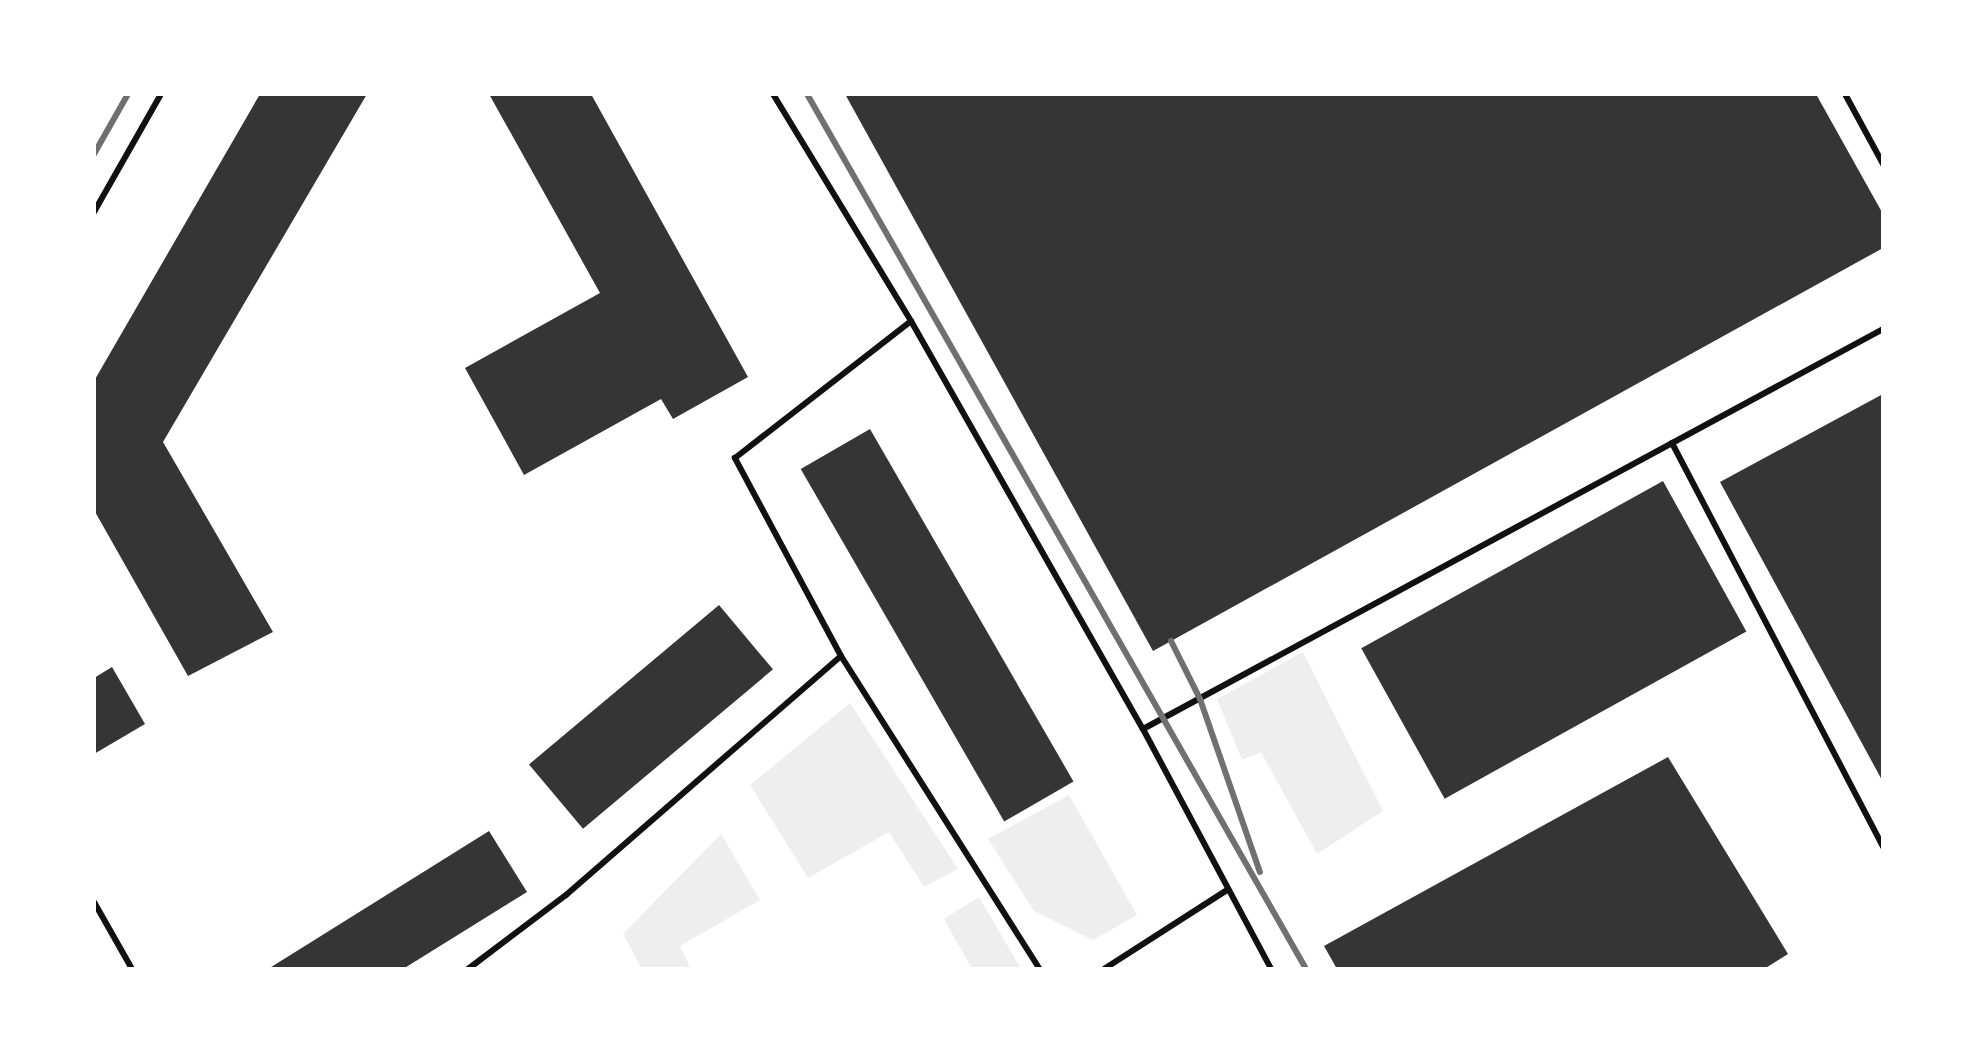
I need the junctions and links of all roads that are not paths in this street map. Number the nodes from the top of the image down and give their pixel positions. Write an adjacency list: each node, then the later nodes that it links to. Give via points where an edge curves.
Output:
1 (161, 94): 5 (lane)
2 (773, 94): 6 (lane)
3 (1845, 94): 4 (lane)
4 (1883, 164)
5 (94, 212)
6 (911, 321): 9 (lane, via 735,458); 10 (lane)
7 (1883, 329): 8 (lane)
8 (1672, 443): 10 (lane); 11 (lane)
9 (841, 656): 15 (lane, via 566,895); 16 (lane)
10 (1143, 729): 12 (lane)
11 (1883, 847)
12 (1227, 890): 17 (lane); 18 (lane)
13 (94, 902): 14 (lane)
14 (132, 969)
15 (468, 969)
16 (1040, 969)
17 (1104, 969)
18 (1271, 969)

